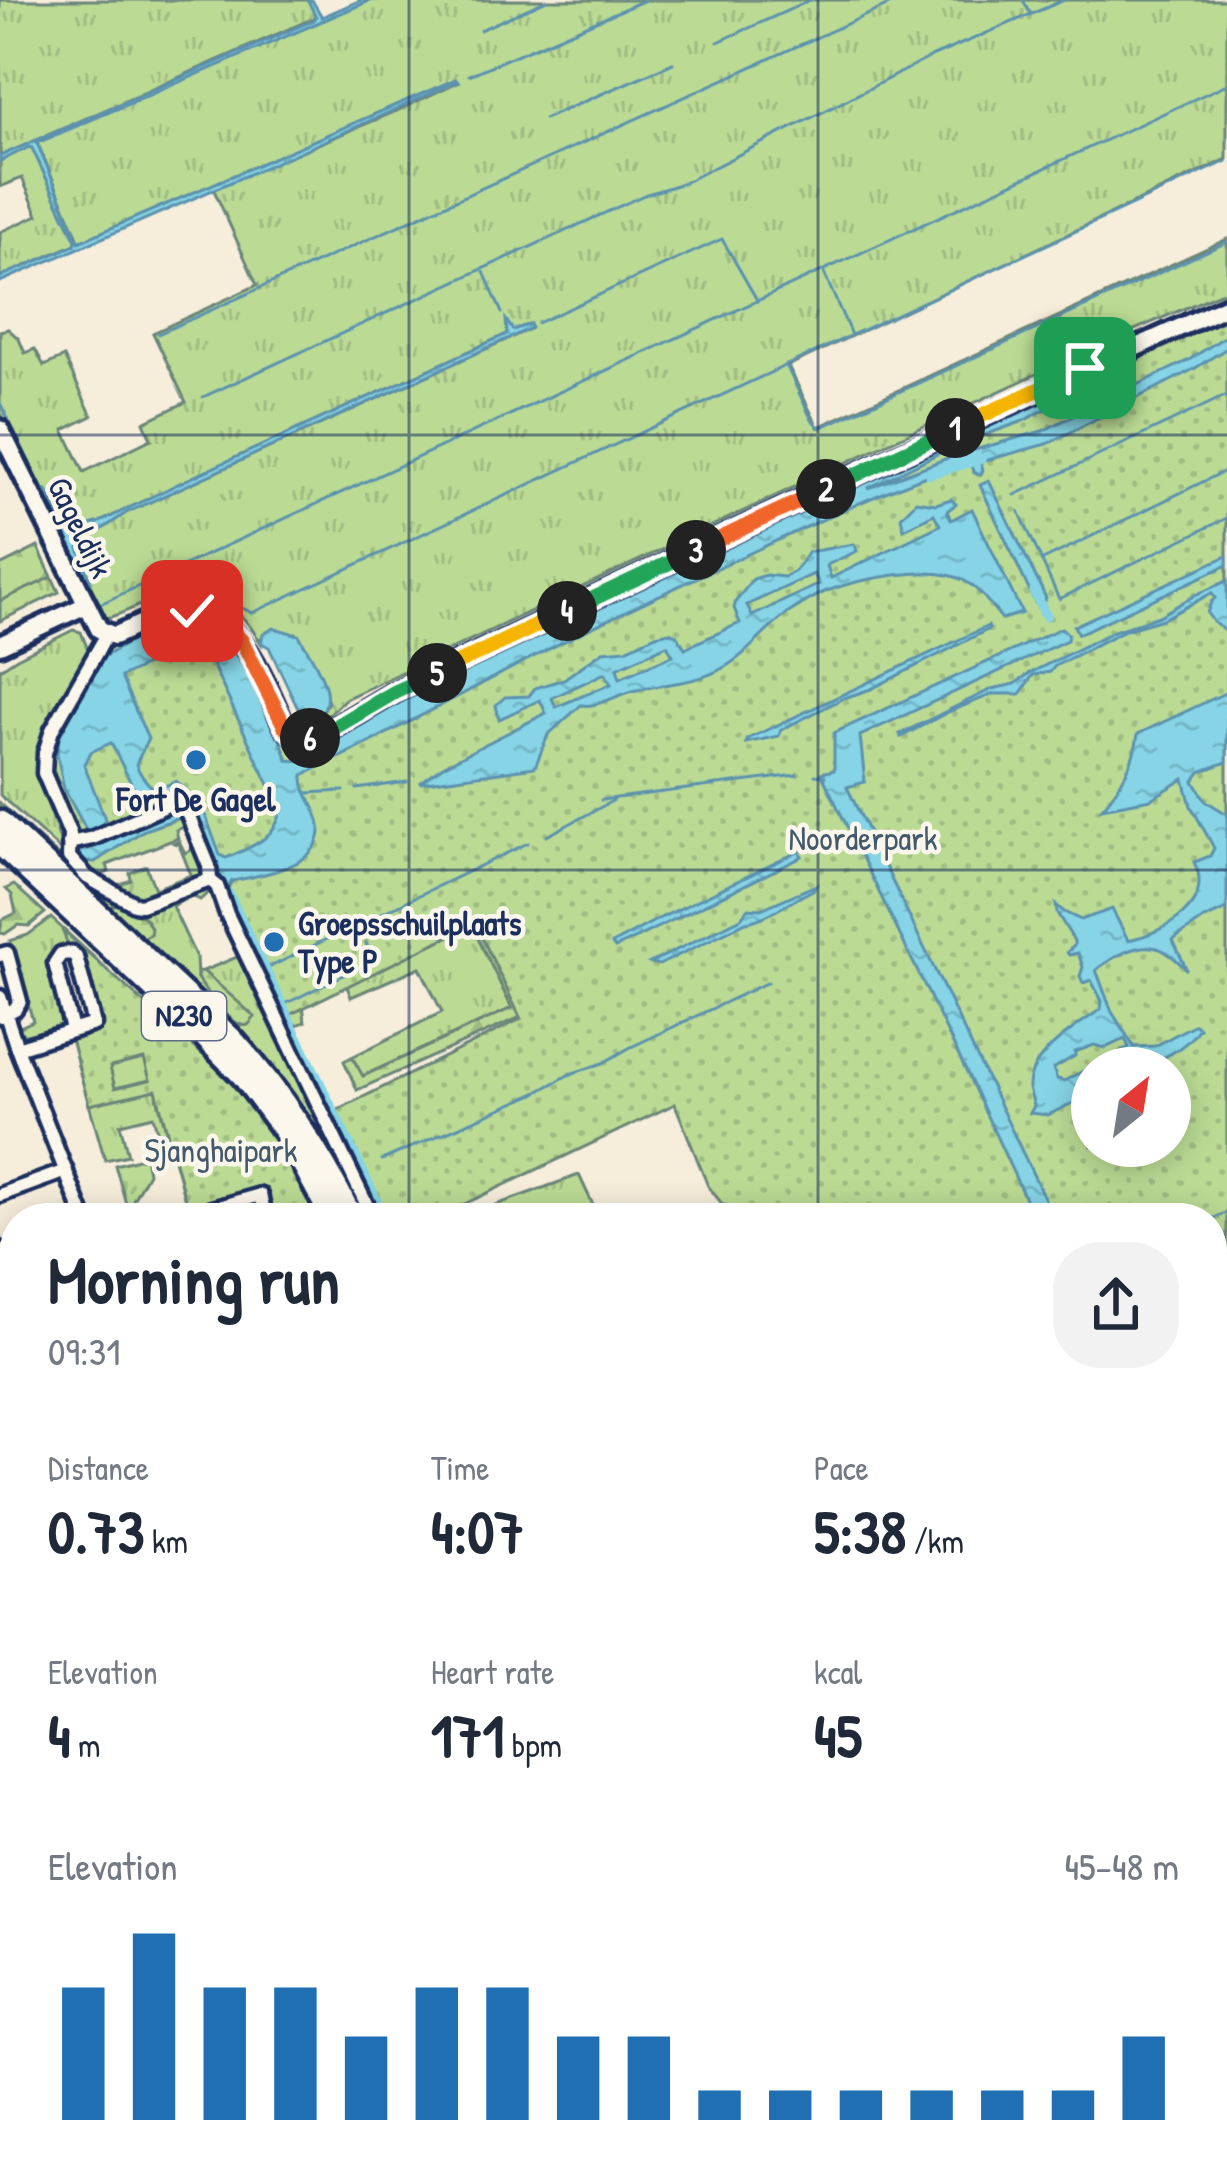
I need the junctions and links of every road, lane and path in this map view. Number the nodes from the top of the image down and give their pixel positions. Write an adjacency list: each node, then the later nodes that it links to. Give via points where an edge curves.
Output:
1 (1227, 306): 4 (street, via 395,692 320,736 289,732 242,641 212,616 182,611)
2 (0, 429): 3 (street, Gageldijk)
3 (86, 605): 4 (street, Gageldijk); 5 (street)
4 (107, 634): 7 (street, via 45,753 44,773)
5 (0, 645)
6 (0, 822): 21 (highway, N230, via 263,1074)
7 (69, 843): 9 (street, via 86,878 134,904); 9 (street, via 172,803 187,810)
8 (0, 844): 20 (highway, N230, via 242,1076 288,1136)
9 (210, 880): 22 (street)
10 (0, 955): 12 (street, via 7,952 20,1001)
11 (0, 997): 12 (street)
12 (3, 1016): 14 (street)
13 (72, 1030): 13 (street, via 94,1024 71,953 55,963); 14 (street)
14 (17, 1048): 15 (street)
15 (66, 1171): 16 (street); 17 (street)
16 (0, 1195)
17 (78, 1203)
18 (232, 1203): 19 (street, via 260,1195)
19 (262, 1203)
20 (324, 1203)
21 (344, 1203)
22 (366, 1203)

